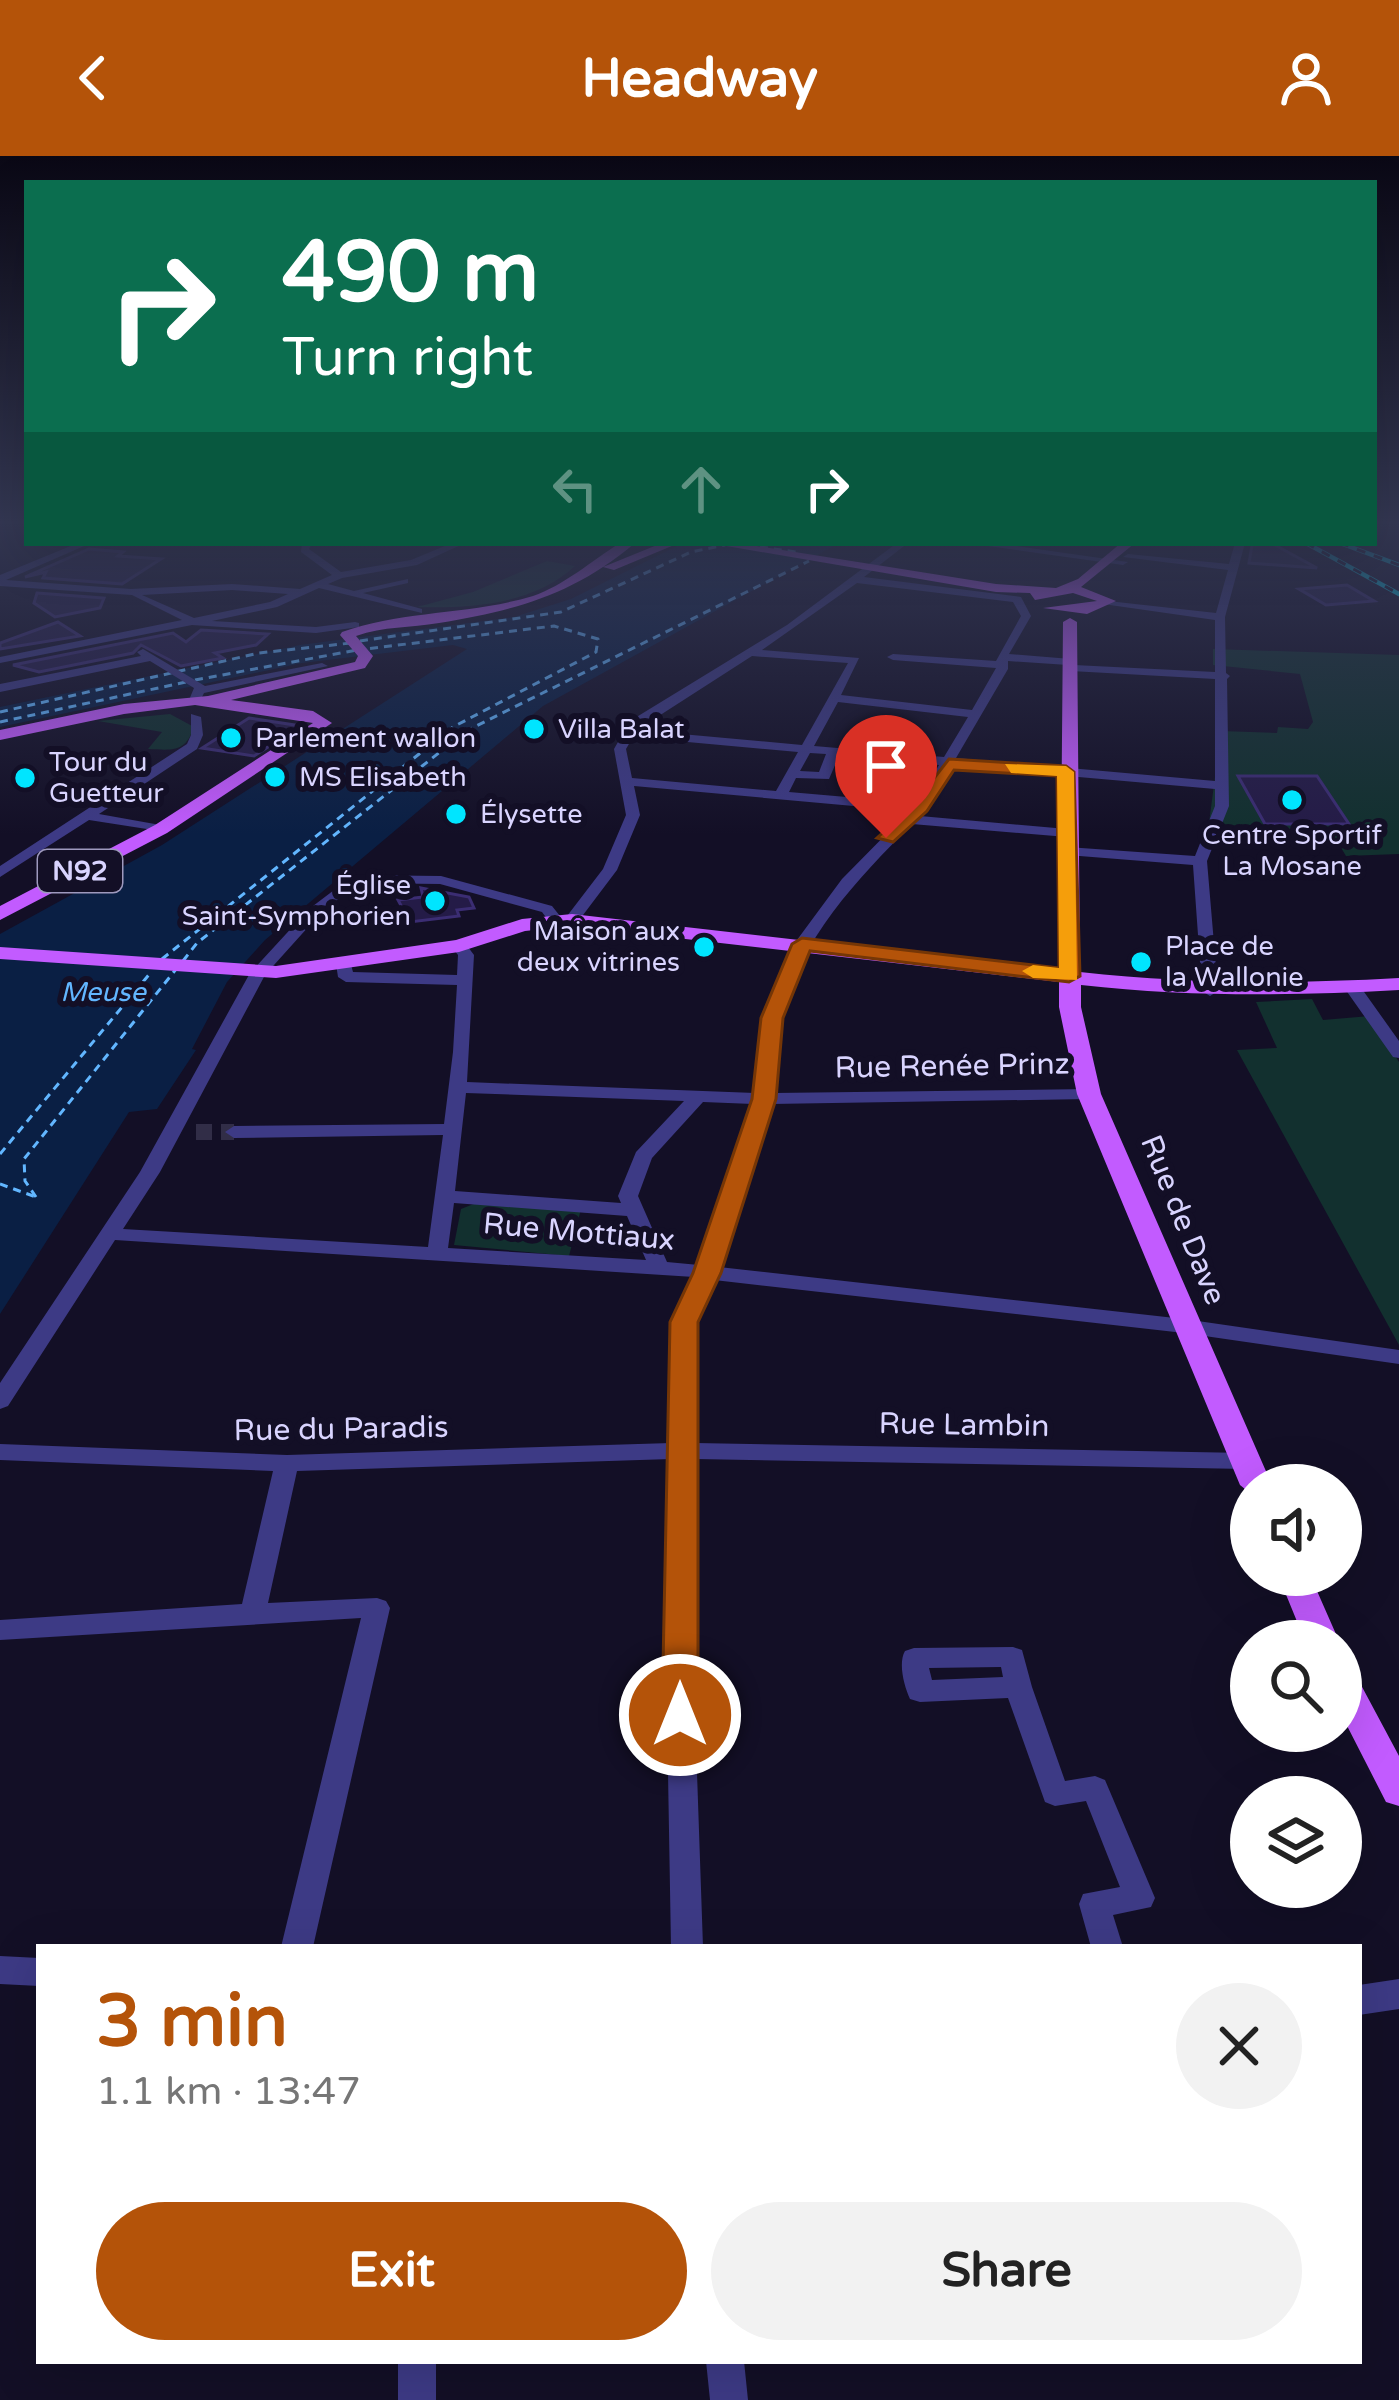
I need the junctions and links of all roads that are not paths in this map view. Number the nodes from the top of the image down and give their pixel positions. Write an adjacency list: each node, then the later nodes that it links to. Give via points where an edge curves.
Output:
1 (185, 625): 9 (street)
2 (232, 625): 8 (street)
3 (374, 625): 8 (main road)
4 (789, 625): 10 (street)
5 (1022, 625): 14 (street)
6 (1070, 625): 16 (main road, Rue de Dave)
7 (1221, 625): 18 (street)
8 (351, 630): 19 (main road, via 365,662)
9 (122, 639): 12 (street); 15 (street)
10 (746, 652): 21 (street, via 855,660); 25 (street)
11 (893, 657): 14 (street)
12 (2, 658)
13 (187, 658): 15 (street)
14 (1003, 661): 16 (street); 23 (street)
15 (161, 663): 20 (street); 22 (street)
16 (1071, 665): 18 (street); 30 (main road, Rue de Dave)
17 (322, 666): 19 (street)
18 (1224, 676): 34 (street)
19 (268, 679): 22 (main road); 22 (street)
20 (4, 683)
21 (834, 698): 23 (street); 27 (street)
22 (206, 702): 24 (main road); 24 (main road); 38 (street, via 192,746); 40 (main road, N92, via 324,723)
23 (977, 714): 29 (street)
24 (46, 724): 26 (main road)
25 (630, 734): 27 (street); 32 (street, via 620,749)
26 (0, 735)
27 (804, 752): 28 (street); 31 (street)
28 (833, 754): 29 (street); 31 (street, via 824,776)
29 (949, 764): 30 (street); 36 (street)
30 (1066, 772): 34 (street); 41 (main road, Rue de Dave)
31 (792, 774): 35 (street)
32 (626, 781): 33 (street); 37 (street)
33 (654, 784): 35 (street); 37 (street, via 650,800)
34 (1222, 786): 42 (street)
35 (780, 795): 36 (street)
36 (920, 808): 39 (street)
37 (634, 812): 45 (street, via 610,870)
38 (89, 816): 40 (street); 43 (street)
39 (907, 819): 41 (street); 46 (street)
40 (161, 829): 44 (main road, N92)
41 (1067, 842): 42 (street); 51 (main road, Rue de Dave)
42 (1200, 860): 55 (street)
43 (0, 873)
44 (0, 914)
45 (564, 921): 46 (main road); 47 (main road); 50 (street, via 547,909 441,880 354,879)
46 (802, 944): 51 (main road); 60 (street, via 772,1018)
47 (459, 946): 49 (main road); 52 (street)
48 (0, 953): 50 (main road)
49 (344, 964): 50 (main road); 52 (street, via 346,977)
50 (251, 973): 62 (street)
51 (1069, 976): 55 (main road); 58 (main road, Rue de Dave)
52 (464, 980): 57 (street)
53 (1399, 983): 54 (main road)
54 (1351, 986): 55 (main road); 56 (street)
55 (1210, 991)
56 (1399, 1053)
57 (456, 1087): 59 (street, Rue Renée Prinz); 61 (street)
58 (1089, 1094): 60 (street, Rue Renée Prinz); 71 (main road, Rue de Dave)
59 (698, 1097): 60 (street, Rue Renée Prinz); 66 (street, via 643,1156)
60 (764, 1099): 70 (street)
61 (454, 1130): 64 (street); 65 (street)
62 (173, 1132): 63 (street); 67 (street)
63 (196, 1132)
64 (234, 1132)
65 (443, 1196): 66 (street); 68 (street)
66 (631, 1210): 69 (street)
67 (110, 1234): 68 (street, Rue Mottiaux); 73 (street)
68 (438, 1250): 69 (street, Rue Mottiaux)
69 (659, 1267): 70 (street, Rue Mottiaux)
70 (707, 1273): 71 (street, Rue Mottiaux); 74 (street, via 684,1322)
71 (1184, 1326): 72 (street, Rue Mottiaux); 77 (main road, Rue de Dave)
72 (1399, 1357)
73 (0, 1401)
74 (682, 1451): 76 (street, Rue du Paradis); 78 (street, Rue Lambin); 85 (street)
75 (0, 1452): 76 (street, Rue du Paradis)
76 (287, 1463): 79 (street)
77 (1247, 1464)
78 (1230, 1472)
79 (253, 1613): 80 (street); 84 (street, via 377,1608)
80 (0, 1630)
81 (1018, 1687): 86 (street, via 1055,1794 1095,1788 1141,1898 1094,1904)
82 (1362, 1720): 83 (main road)
83 (1399, 1791)
84 (298, 1944)
85 (687, 1944)
86 (1106, 1944)
87 (0, 1970): 88 (street)
88 (36, 1972)
89 (1399, 1994): 90 (street)
90 (1362, 2000)
91 (417, 2364): 93 (street)
92 (725, 2364): 94 (street)
93 (417, 2400)
94 (729, 2400)

